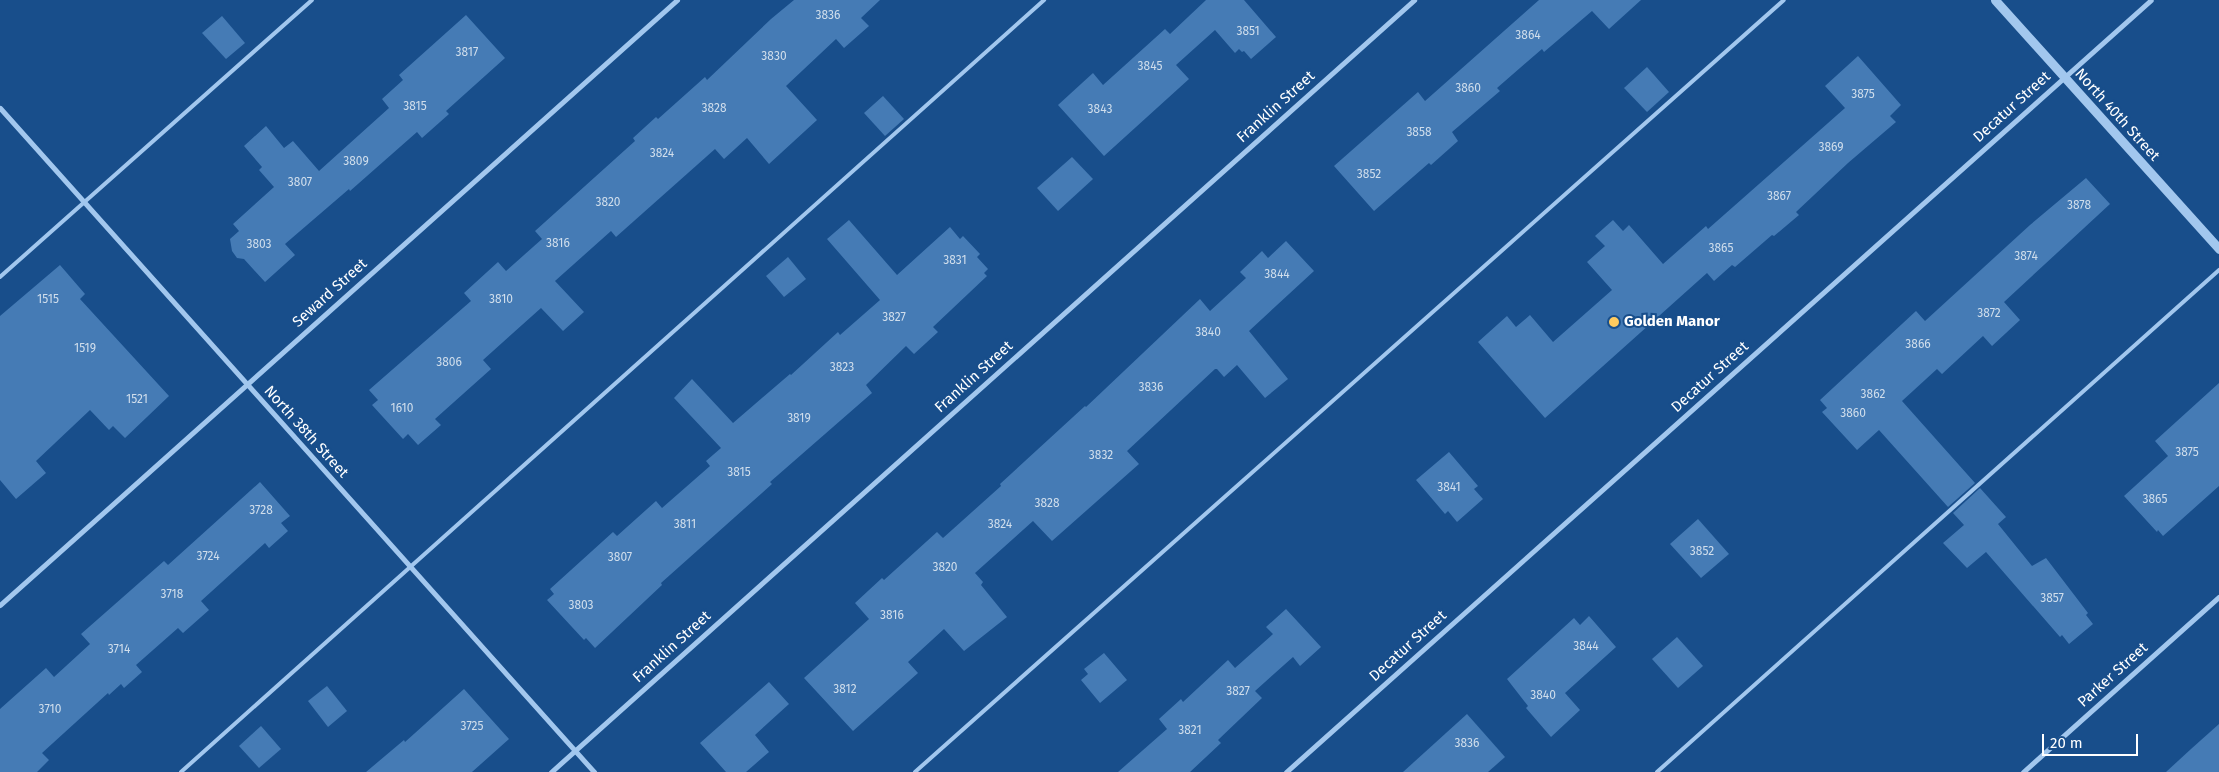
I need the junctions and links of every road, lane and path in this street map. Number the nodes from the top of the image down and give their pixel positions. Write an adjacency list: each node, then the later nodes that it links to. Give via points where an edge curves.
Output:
1 (312, 0): 10 (lane)
2 (677, 0): 14 (street, Seward Street)
3 (1044, 0): 15 (lane)
4 (1414, 0): 18 (street, Franklin Street)
5 (1784, 0): 22 (lane)
6 (1995, 0): 8 (street, North 40th Street)
7 (2151, 0): 8 (street, Decatur Street)
8 (2064, 77): 11 (street, North 40th Street); 23 (street, Decatur Street)
9 (0, 108): 10 (street, North 38th Street)
10 (85, 203): 13 (lane); 14 (street, North 38th Street)
11 (2219, 249)
12 (2219, 270): 24 (lane)
13 (0, 277)
14 (247, 384): 15 (street, North 38th Street); 17 (street, Seward Street)
15 (411, 568): 18 (street, North 38th Street); 19 (lane)
16 (2219, 597): 25 (street, Parker Street)
17 (0, 605)
18 (575, 751): 20 (street, Franklin Street); 21 (street, North 38th Street)
19 (181, 772)
20 (551, 772)
21 (594, 772)
22 (915, 772)
23 (1286, 772)
24 (1657, 772)
25 (2023, 772)

